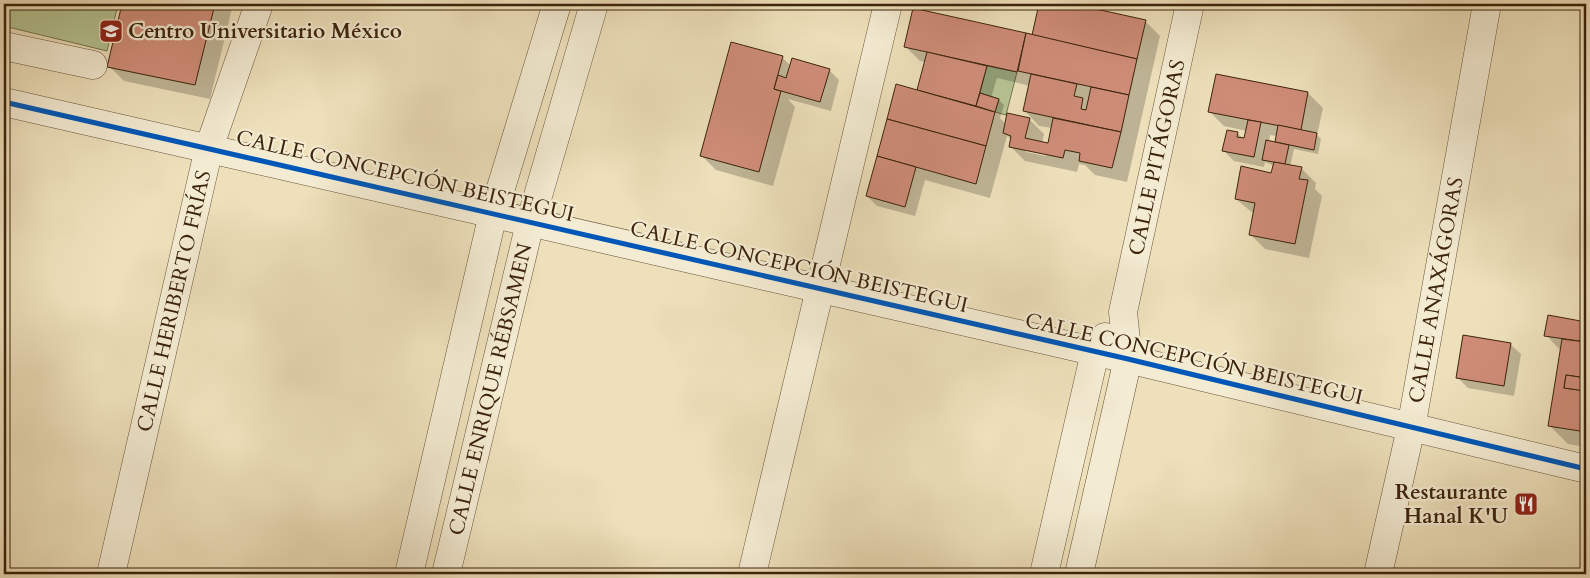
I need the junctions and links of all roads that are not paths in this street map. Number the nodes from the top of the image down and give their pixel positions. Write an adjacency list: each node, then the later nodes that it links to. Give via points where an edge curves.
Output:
1 (259, 4): 12 (street, CALLE HERIBERTO FRÍAS)
2 (557, 4): 9 (street, CALLE ENRIQUE RÉBSAMEN)
3 (594, 4): 10 (street, CALLE ENRIQUE RÉBSAMEN)
4 (888, 4): 15 (street)
5 (1190, 4): 16 (street, CALLE PITÁGORAS)
6 (1487, 4): 19 (street, CALLE ANAXÁGORAS)
7 (4, 46): 8 (street)
8 (93, 65)
9 (537, 70): 10 (street); 13 (street, CALLE ENRIQUE RÉBSAMEN)
10 (572, 80): 14 (street, CALLE ENRIQUE RÉBSAMEN)
11 (4, 102): 12 (street, CALLE CONCEPCIÓN BEISTEGUI)
12 (209, 148): 13 (street, CALLE CONCEPCIÓN BEISTEGUI); 21 (street, CALLE HERIBERTO FRÍAS)
13 (493, 214): 14 (street, CALLE CONCEPCIÓN BEISTEGUI); 22 (street, CALLE ENRIQUE RÉBSAMEN)
14 (530, 223): 15 (street, CALLE CONCEPCIÓN BEISTEGUI); 23 (street, CALLE ENRIQUE RÉBSAMEN)
15 (820, 289): 17 (street, CALLE CONCEPCIÓN BEISTEGUI); 24 (street)
16 (1123, 312): 17 (street, CALLE PITÁGORAS); 18 (street, CALLE PITÁGORAS)
17 (1095, 352): 18 (street, CALLE CONCEPCIÓN BEISTEGUI); 25 (street, CALLE PITÁGORAS)
18 (1128, 359): 19 (street, CALLE CONCEPCIÓN BEISTEGUI); 26 (street, CALLE PITÁGORAS)
19 (1412, 428): 20 (street, CALLE CONCEPCIÓN BEISTEGUI); 27 (street, CALLE ANAXÁGORAS)
20 (1586, 469)
21 (111, 574)
22 (409, 574)
23 (446, 574)
24 (752, 574)
25 (1044, 574)
26 (1079, 574)
27 (1378, 574)

